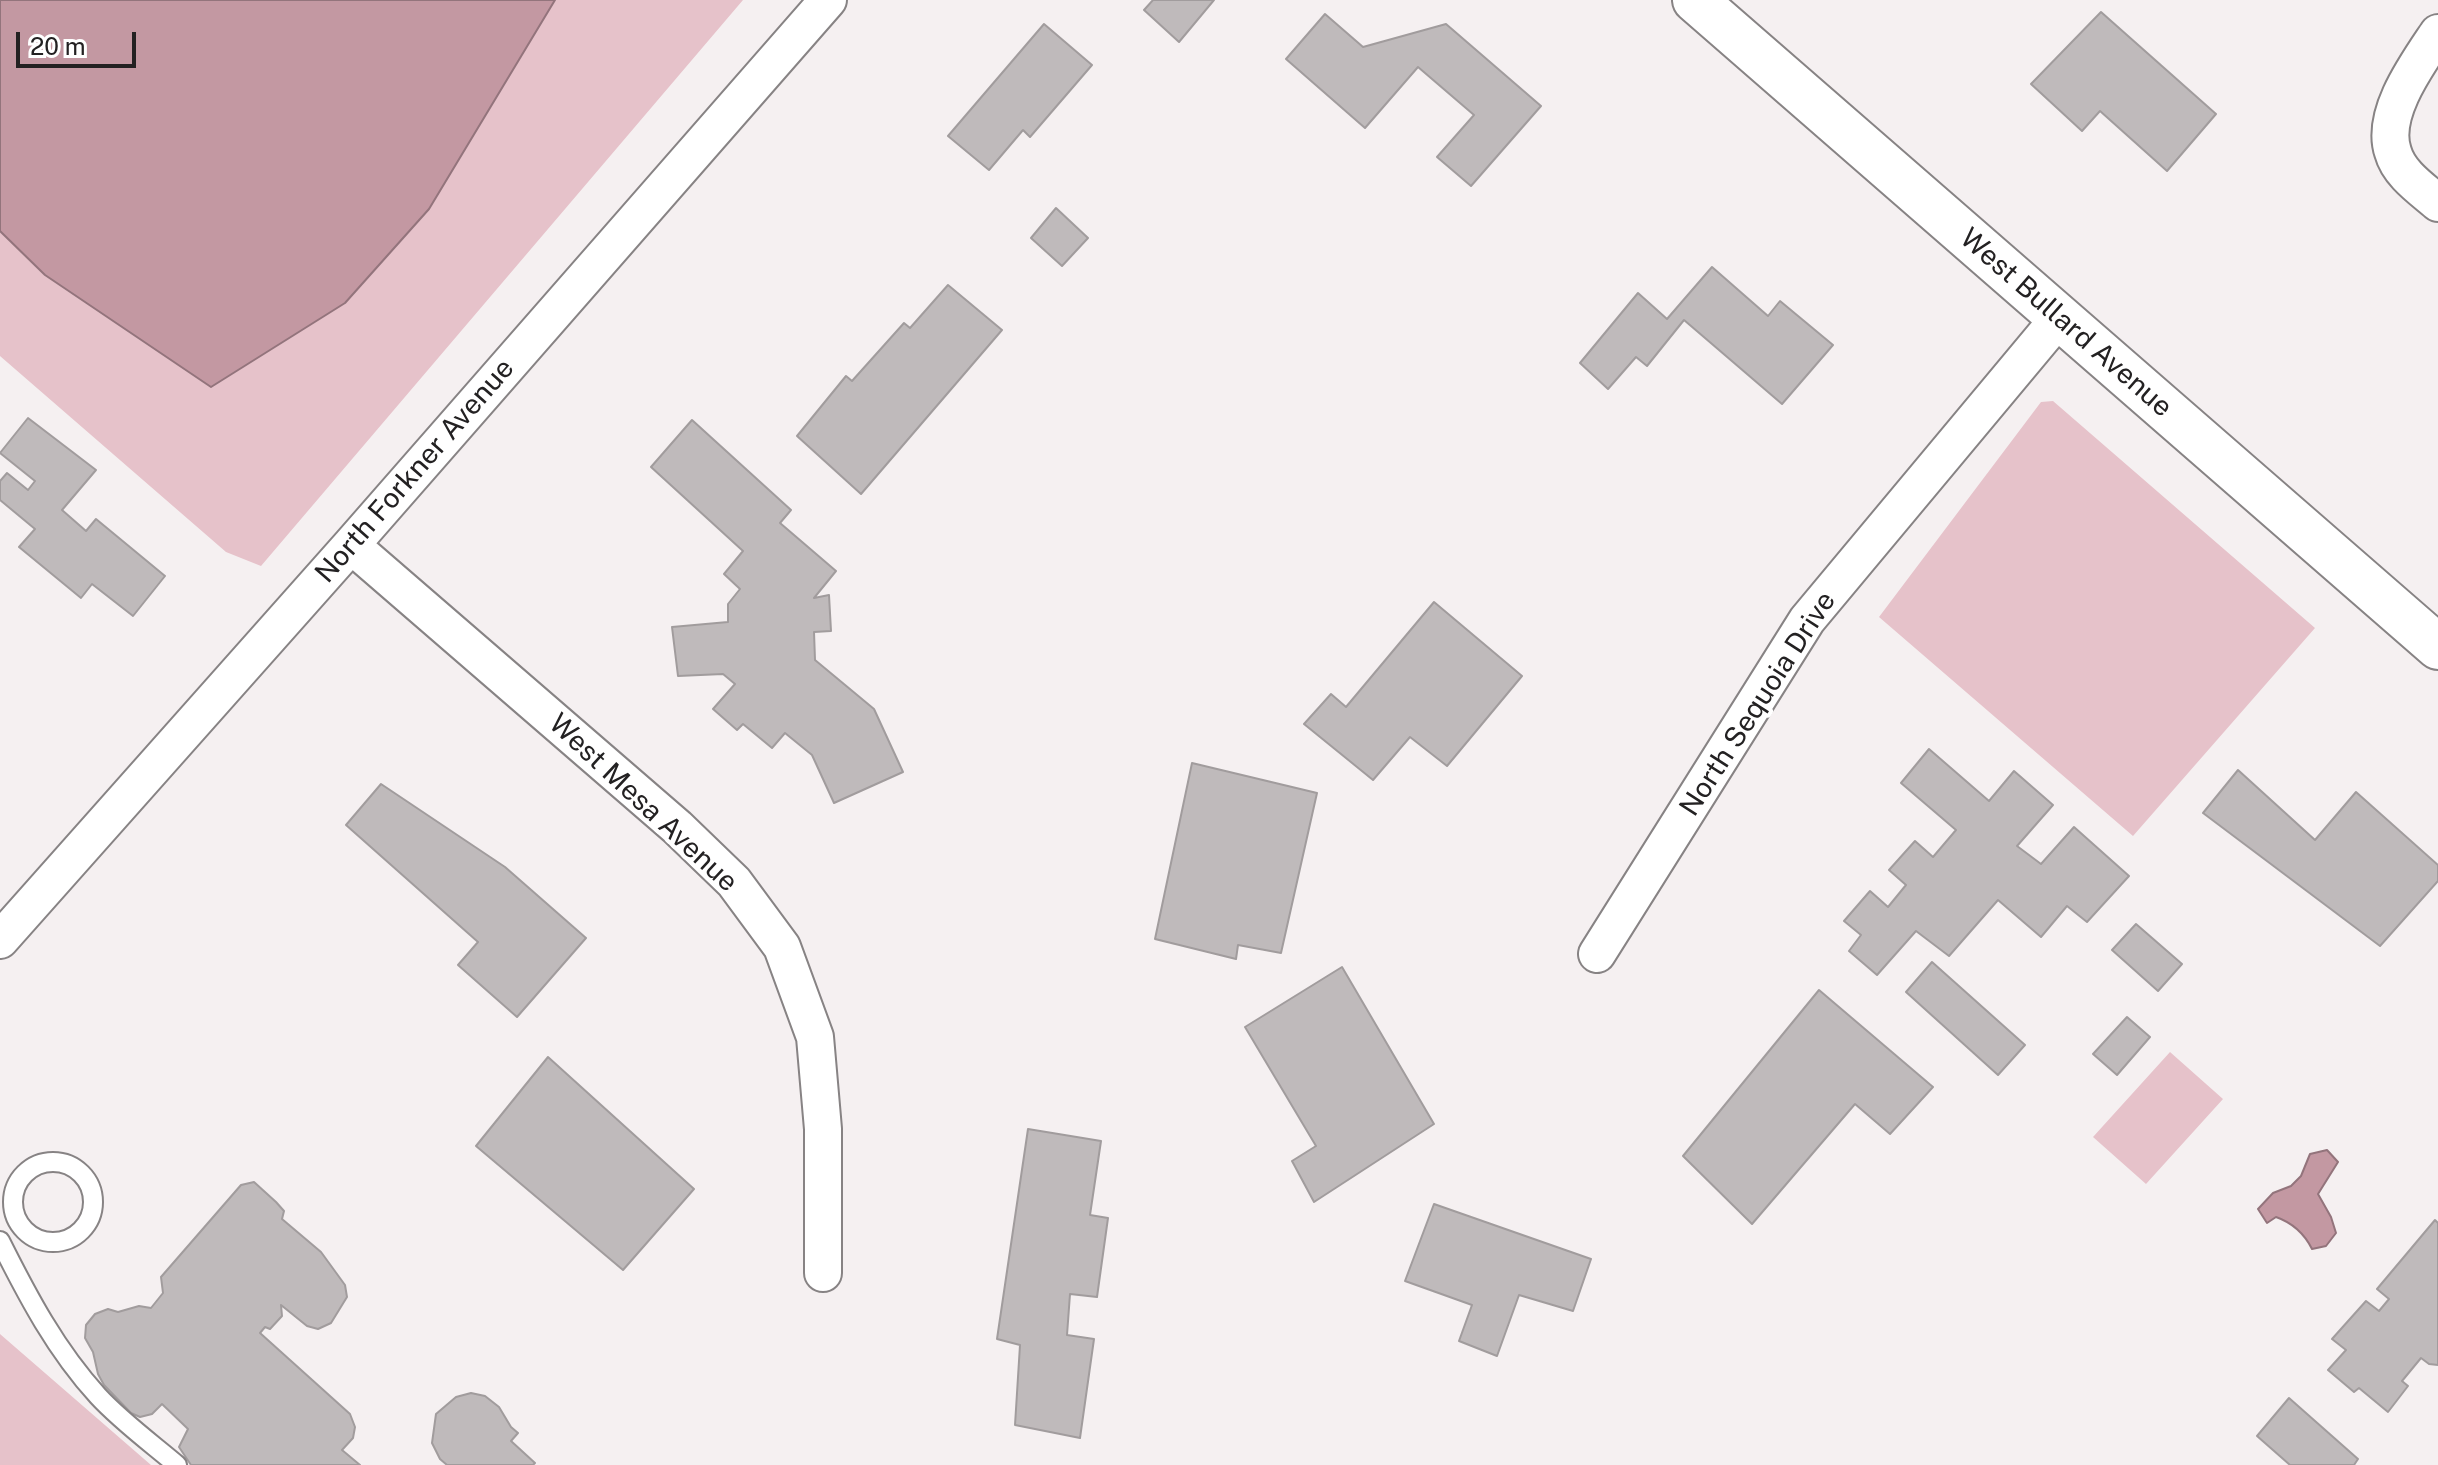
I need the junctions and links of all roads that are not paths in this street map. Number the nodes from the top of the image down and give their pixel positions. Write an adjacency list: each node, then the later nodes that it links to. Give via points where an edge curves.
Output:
1 (828, 0): 6 (street, North Forkner Avenue)
2 (1695, 0): 5 (main road, West Bullard Avenue)
3 (2438, 33): 4 (street, via 2403,89 2391,126 2393,153 2409,178)
4 (2438, 203)
5 (2059, 318): 7 (main road, West Bullard Avenue); 9 (street, North Sequoia Drive, via 1807,620)
6 (351, 545): 8 (street, North Forkner Avenue); 12 (street, West Mesa Avenue, via 677,827 734,882 782,947 815,1037 823,1129)
7 (2438, 647)
8 (0, 940)
9 (1597, 954)
10 (8, 1224): 10 (lane, via 47,1242 72,1238 90,1220 93,1195 88,1183 67,1164 40,1163 18,1180)
11 (0, 1241): 13 (lane, via 69,1362 100,1399)
12 (823, 1273)
13 (177, 1465)

